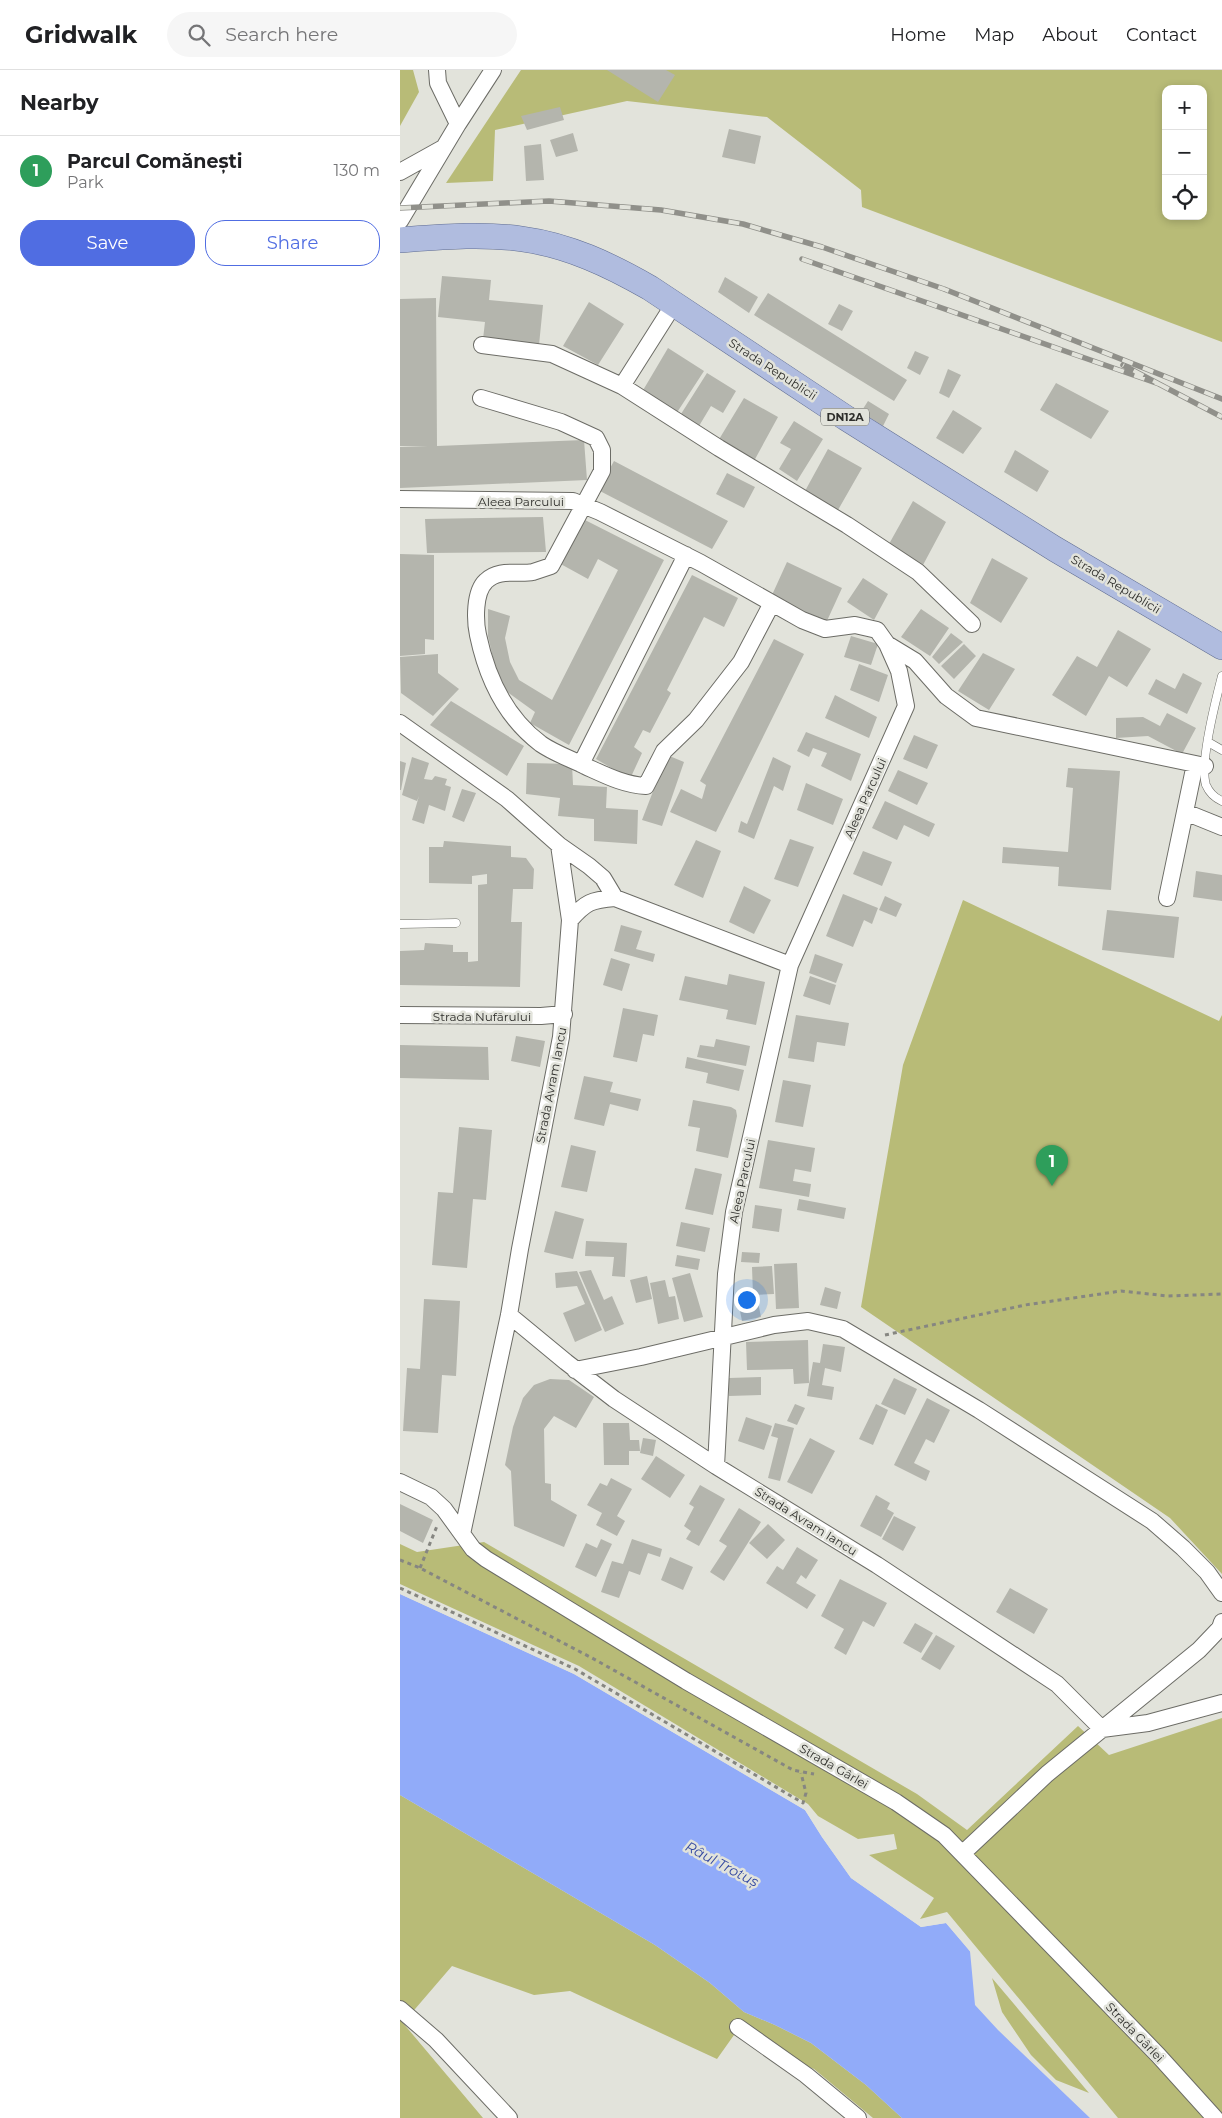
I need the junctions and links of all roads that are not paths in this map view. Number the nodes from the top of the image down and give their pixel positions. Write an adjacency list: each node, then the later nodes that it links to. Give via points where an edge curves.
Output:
1 (437, 70): 3 (street, via 438,83)
2 (493, 70): 3 (street)
3 (458, 124): 4 (street)
4 (444, 148): 5 (street); 6 (street)
5 (400, 172)
6 (400, 221)
7 (400, 240): 8 (main road, Strada Republicii / DN12A, via 478,236 540,242 588,256 620,270)
8 (674, 304): 10 (street); 18 (main road, Strada Republicii / DN12A, via 846,418)
9 (482, 345): 10 (street, via 552,354)
10 (622, 386): 16 (street, via 918,572)
11 (481, 398): 13 (street, via 561,422 596,438 602,450 602,471)
12 (400, 499): 13 (street, Aleea Parcului, via 573,501)
13 (582, 505): 14 (street, Aleea Parcului); 23 (street, via 551,566 532,572 501,573 485,581 478,596 475,622 483,661 498,695 515,720 542,744)
14 (686, 555): 15 (street, Aleea Parcului); 23 (street)
15 (772, 603): 17 (street, Aleea Parcului, via 825,629 855,625 876,630); 23 (street, via 741,662 696,720 664,751 646,786 631,785)
16 (972, 624)
17 (887, 644): 24 (street, via 915,661 946,696 976,718); 34 (street, Aleea Parcului, via 899,672 906,706)
18 (1222, 647)
19 (1222, 676): 21 (lane)
20 (400, 724): 28 (street, via 507,800)
21 (1208, 742): 22 (lane); 24 (lane)
22 (1222, 750)
23 (581, 764)
24 (1200, 765): 25 (lane, via 1206,785 1214,797); 26 (street)
25 (1222, 801)
26 (1185, 812): 27 (street); 30 (street)
27 (1222, 827)
28 (559, 845): 29 (street, via 574,853 603,878); 31 (street, Strada Avram Iancu)
29 (615, 898): 31 (street, via 593,900 582,906); 34 (street)
30 (1167, 898)
31 (570, 920): 35 (street, Strada Avram Iancu)
32 (456, 923): 33 (lane)
33 (400, 924)
34 (790, 965): 38 (street, Aleea Parcului, via 734,1212)
35 (564, 1014): 36 (street, Strada Nufărului); 37 (street, Strada Avram Iancu)
36 (400, 1015)
37 (509, 1315): 39 (street, Strada Avram Iancu); 42 (street, Strada Avram Iancu)
38 (723, 1336): 39 (street); 40 (street, Aleea Parcului); 43 (street, via 808,1321 842,1329 979,1410 1152,1521 1207,1572)
39 (575, 1370): 40 (street, Strada Avram Iancu)
40 (716, 1466): 46 (street, Strada Avram Iancu, via 876,1565 1057,1684)
41 (400, 1482): 42 (street, Strada Gârlei, via 431,1497)
42 (462, 1534): 47 (street, Strada Gârlei, via 486,1560 924,1820)
43 (1222, 1593)
44 (1222, 1622): 46 (street, via 1199,1650)
45 (1222, 1703): 46 (street, via 1148,1723)
46 (1102, 1729): 47 (street, via 1047,1774)
47 (963, 1853): 52 (street, Strada Gârlei)
48 (400, 2009): 50 (street, via 436,2040)
49 (738, 2027): 51 (street, via 806,2075)
50 (509, 2118)
51 (858, 2118)
52 (1215, 2118)

